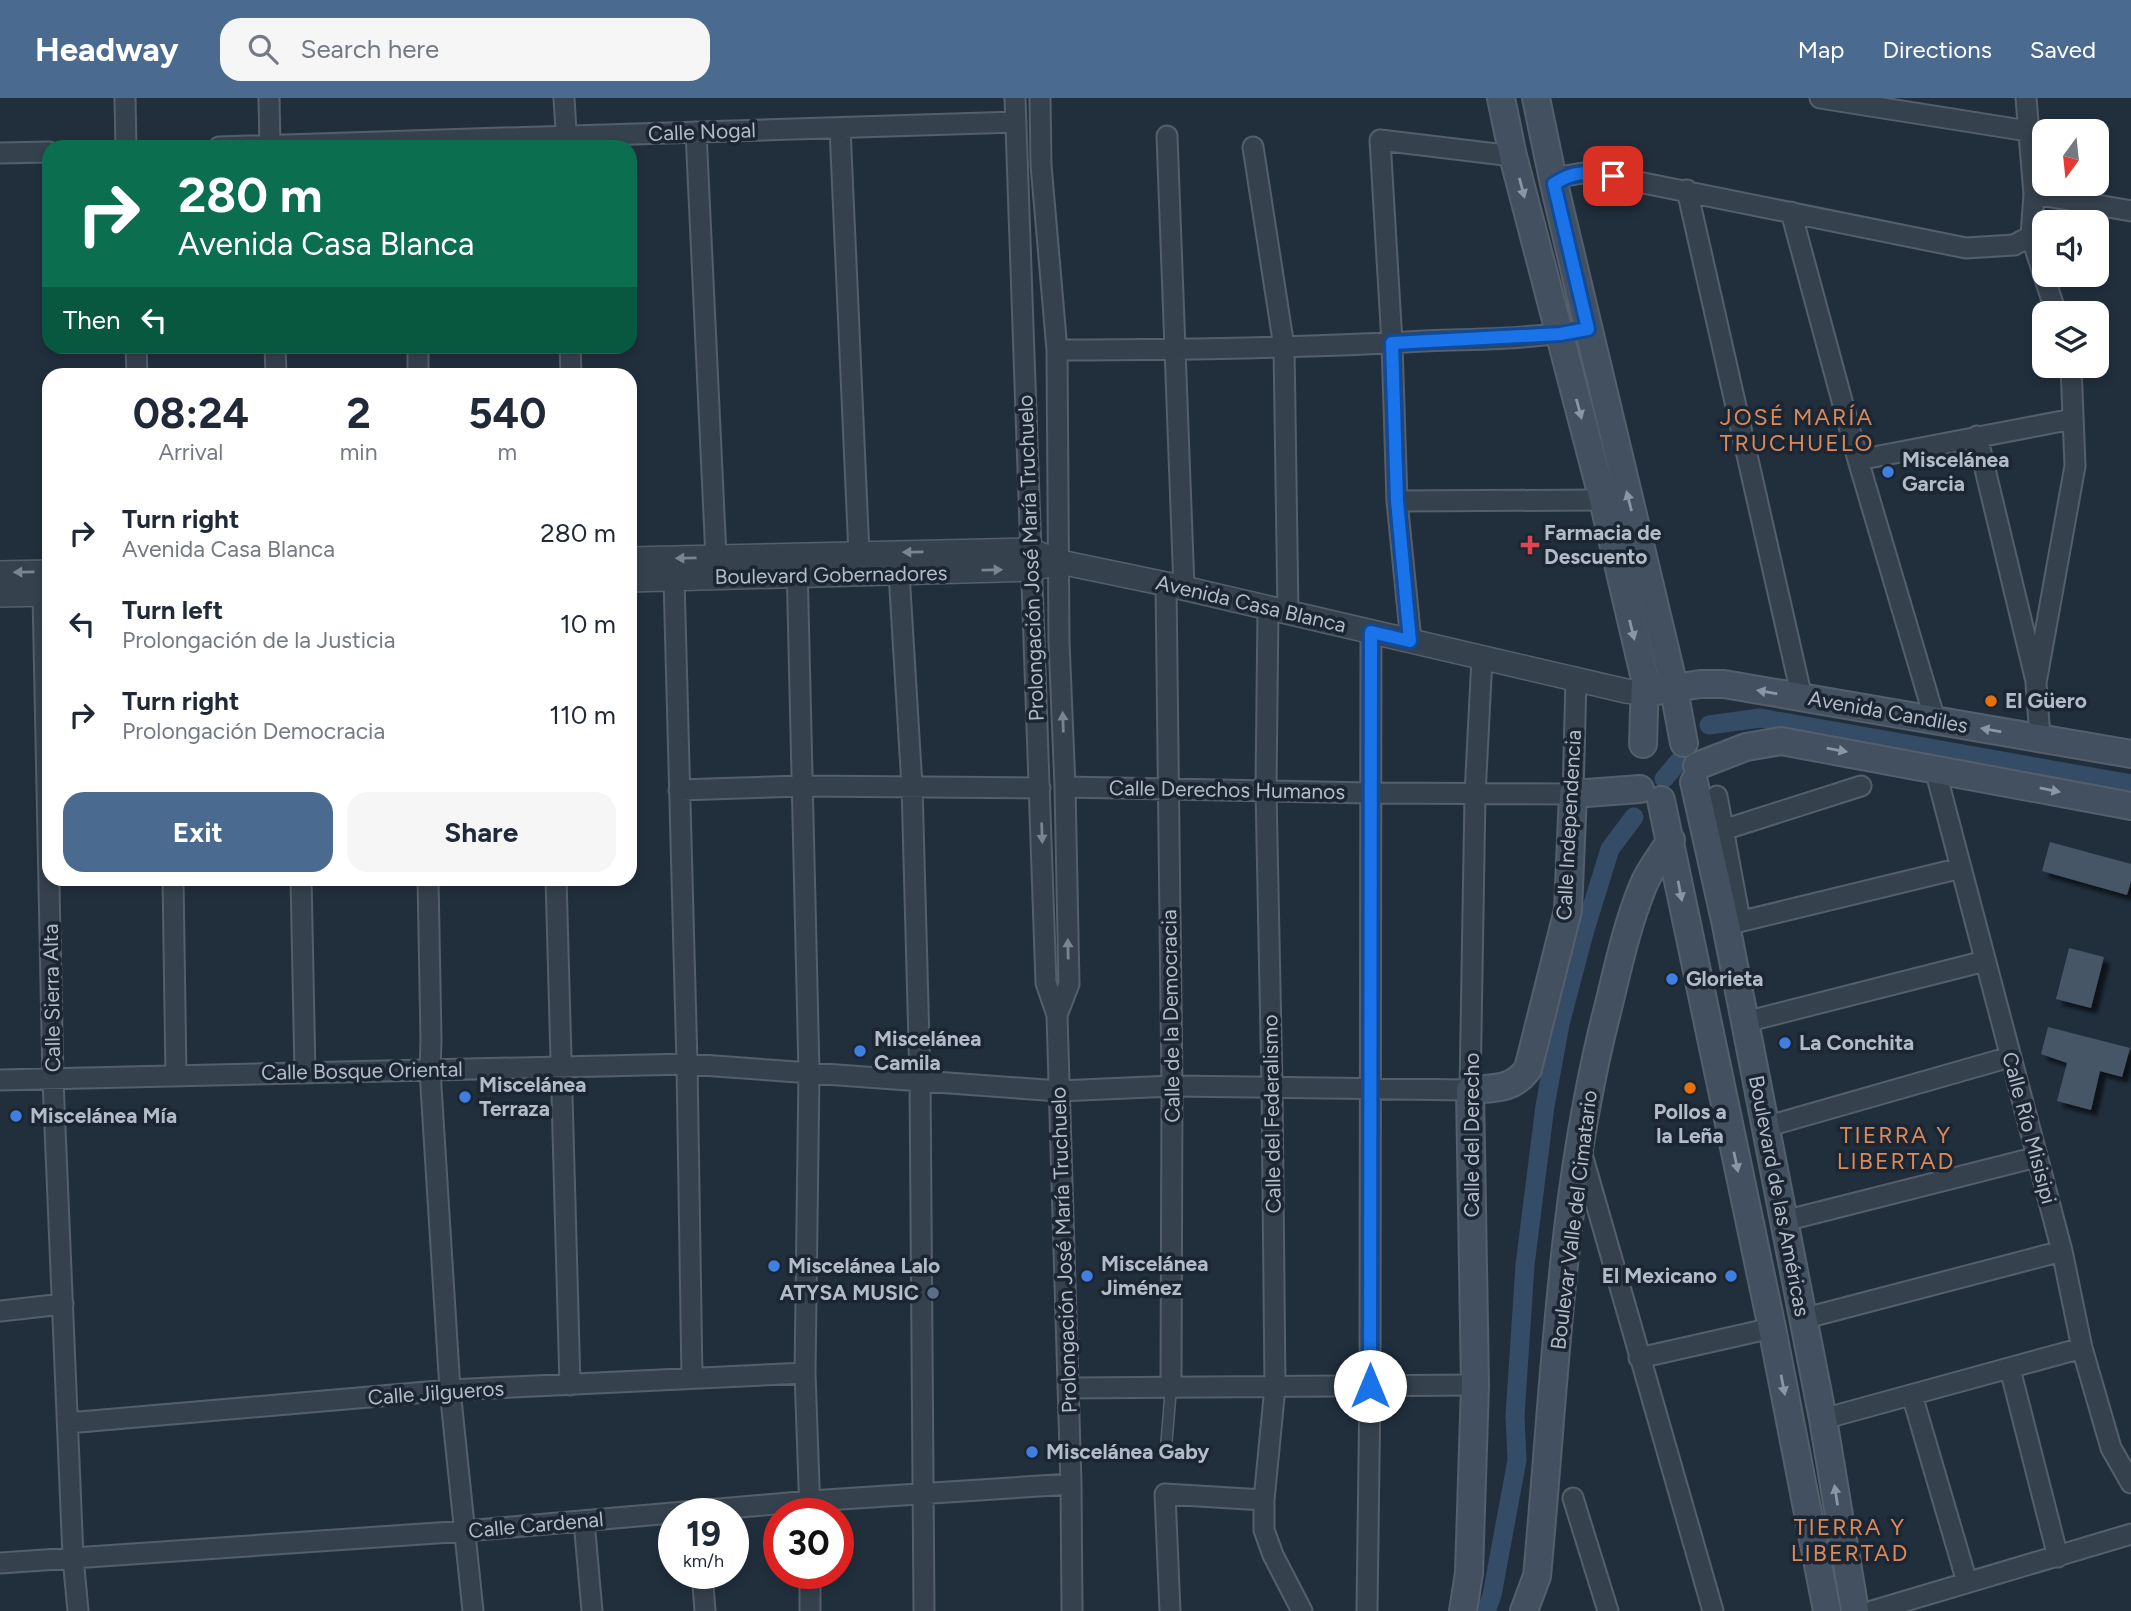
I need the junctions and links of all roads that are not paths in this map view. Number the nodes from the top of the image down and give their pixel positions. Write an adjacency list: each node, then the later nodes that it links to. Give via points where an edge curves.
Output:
1 (125, 98): 15 (street)
2 (269, 98): 16 (street)
3 (564, 98): 17 (street)
4 (1015, 98): 10 (street, Prolongación José María Truchuelo)
5 (1040, 98): 36 (street, Prolongación José María Truchuelo, via 1041,165)
6 (1501, 98): 22 (main road)
7 (1536, 98): 24 (main road)
8 (1820, 98): 12 (street)
9 (2026, 98): 12 (street)
10 (1016, 121): 11 (street, Calle Nogal); 47 (street, Prolongación José María Truchuelo)
11 (840, 128): 13 (street, Calle Nogal); 44 (street)
12 (2028, 131): 23 (street)
13 (696, 132): 18 (street, Calle Nogal); 45 (street)
14 (1167, 136): 37 (street, Calle de la Democracia)
15 (126, 140)
16 (270, 140)
17 (566, 140)
18 (592, 140)
19 (1253, 147): 35 (street, Calle del Federalismo)
20 (42, 152): 21 (street)
21 (0, 153)
22 (1513, 156): 33 (main road, one-way to 33); 34 (street, via 1380,140)
23 (2032, 173)
24 (1554, 184): 25 (street, via 1565,176 1589,172); 32 (main road)
25 (1686, 190): 29 (street); 66 (street)
26 (2034, 196): 30 (street)
27 (2045, 196): 28 (street)
28 (2131, 211)
29 (1791, 212): 30 (street, via 1966,248 2014,245); 41 (street)
30 (2031, 236): 31 (street)
31 (2052, 301)
32 (1588, 329): 33 (street); 64 (main road, one-way to 32)
33 (1560, 334): 34 (street); 42 (main road, one-way to 42)
34 (1392, 343): 35 (street); 43 (street)
35 (1284, 347): 37 (street); 58 (street, Calle del Federalismo)
36 (1057, 350): 37 (street); 48 (street, Prolongación José María Truchuelo)
37 (1174, 350): 55 (street, Calle de la Democracia)
38 (2071, 378): 39 (street)
39 (2073, 419): 40 (street); 63 (street, via 2075,466)
40 (1977, 436): 41 (street); 63 (street)
41 (1858, 460): 67 (street)
42 (1603, 500): 43 (street); 65 (main road, one-way to 65)
43 (1397, 501): 60 (street)
44 (859, 554): 47 (street, Boulevard Gobernadores, one-way to 44); 49 (street, Boulevard Gobernadores)
45 (716, 557): 46 (street, Boulevard Gobernadores, one-way to 46); 49 (street, Boulevard Gobernadores)
46 (637, 559)
47 (1031, 560): 48 (street, Avenida Casa Blanca); 52 (street, Boulevard Gobernadores, one-way to 47); 78 (street, Prolongación José María Truchuelo)
48 (1060, 562): 55 (street, Avenida Casa Blanca); 77 (street, Prolongación José María Truchuelo, one-way to 48)
49 (797, 565): 52 (street, Boulevard Gobernadores); 53 (street, Boulevard Gobernadores); 74 (street)
50 (42, 572): 51 (street, one-way to 51)
51 (0, 573)
52 (899, 573): 75 (street)
53 (674, 579): 54 (street, Boulevard Gobernadores); 80 (street)
54 (637, 580)
55 (1175, 586): 58 (street, Avenida Casa Blanca); 79 (street, Calle de la Democracia)
56 (42, 594): 57 (street)
57 (0, 595)
58 (1278, 610): 59 (street, Avenida Casa Blanca); 81 (street, Calle del Federalismo)
59 (1371, 632): 60 (street, Avenida Casa Blanca); 82 (street)
60 (1410, 641): 61 (street, Avenida Casa Blanca)
61 (1482, 658): 62 (street, Avenida Casa Blanca); 84 (street, Calle del Derecho)
62 (1576, 680): 65 (street, Avenida Casa Blanca); 83 (street, Calle Independencia)
63 (2036, 683): 68 (street)
64 (1673, 687): 65 (main road, Avenida Candiles); 66 (main road, Avenida Candiles, one-way to 64, via 1724,684); 69 (main road)
65 (1645, 693): 70 (main road)
66 (1802, 698): 67 (main road, Avenida Candiles)
67 (1935, 720): 68 (main road, Avenida Candiles, one-way to 67)
68 (2040, 738): 71 (main road, Avenida Candiles)
69 (1684, 743): 70 (main road, via 1663,736); 73 (main road, via 1693,752)
70 (1643, 744): 85 (main road, via 1633,774)
71 (2131, 754)
72 (1935, 769): 73 (main road, one-way to 72, via 1746,747 1782,741); 87 (main road, one-way to 87); 90 (street, Calle Río Misisipi)
73 (1695, 774): 85 (main road, via 1675,800); 96 (main road, Boulevard de las Américas)
74 (802, 786): 75 (street); 80 (street); 104 (street)
75 (912, 786): 78 (street); 107 (street)
76 (1861, 786): 88 (street)
77 (1065, 787): 79 (street, Calle Derechos Humanos); 98 (street, Prolongación José María Truchuelo, one-way to 77, via 1069,984)
78 (1040, 788): 98 (street, Prolongación José María Truchuelo, one-way to 98, via 1046,983)
79 (1168, 789): 81 (street, Calle Derechos Humanos); 110 (street, Calle de la Democracia)
80 (679, 790): 101 (street)
81 (1266, 790): 82 (street, Calle Derechos Humanos); 111 (street, Calle del Federalismo)
82 (1369, 793): 84 (street, Calle Derechos Humanos); 112 (street)
83 (1573, 794): 84 (street, Calle Derechos Humanos); 85 (main road, Calle Derechos Humanos); 113 (main road, Calle Independencia, via 1568,910 1528,1069 1520,1081 1506,1087)
84 (1475, 795): 113 (street, Calle del Derecho)
85 (1651, 795): 89 (main road, Boulevard de las Américas)
86 (1717, 796): 88 (street, Boulevard de las Américas)
87 (2131, 806)
88 (1723, 830): 96 (street, Boulevard de las Américas)
89 (1671, 841): 116 (main road, Boulevar Valle del Cimatario, via 1644,883 1625,942 1594,1061); 123 (main road, Boulevard de las Américas, one-way to 123)
90 (1961, 868): 96 (street); 97 (street, Calle Río Misisipi)
91 (50, 886): 109 (street, Calle Sierra Alta)
92 (173, 886): 106 (street)
93 (301, 886): 105 (street)
94 (428, 886): 103 (street)
95 (556, 886): 102 (street)
96 (1733, 923): 99 (main road, Boulevard de las Américas)
97 (1985, 961): 99 (street); 100 (street, Calle Río Misisipi)
98 (1057, 1015): 114 (street, Prolongación José María Truchuelo)
99 (1745, 1022): 115 (main road, Boulevard de las Américas)
100 (2010, 1057): 115 (street); 117 (street, Calle Río Misisipi)
101 (687, 1064): 102 (street, Calle Bosque Oriental); 104 (street, Calle Bosque Oriental); 128 (street)
102 (561, 1065): 103 (street, Calle Bosque Oriental); 129 (street)
103 (430, 1071): 105 (street, Calle Bosque Oriental); 135 (street)
104 (809, 1072): 107 (street, Calle Bosque Oriental); 127 (street)
105 (305, 1073): 106 (street, Calle Bosque Oriental)
106 (176, 1076): 109 (street, Calle Bosque Oriental)
107 (920, 1079): 114 (street, Calle Bosque Oriental); 142 (street)
108 (0, 1080): 109 (street, Calle Bosque Oriental)
109 (53, 1080): 120 (street, Calle Sierra Alta)
110 (1172, 1086): 111 (street, Calle Bosque Oriental); 114 (street, Calle Bosque Oriental); 132 (street, Calle de la Democracia)
111 (1272, 1087): 112 (street, Calle Bosque Oriental); 133 (street, Calle del Federalismo)
112 (1371, 1088): 113 (street, Calle Bosque Oriental); 131 (street)
113 (1470, 1090): 130 (main road, Calle del Derecho)
114 (1059, 1091): 134 (street, Prolongación José María Truchuelo)
115 (1765, 1127): 118 (main road, Boulevard de las Américas)
116 (1579, 1143): 125 (street); 168 (main road, Boulevar Valle del Cimatario, via 1537,1576)
117 (2037, 1157): 118 (street); 119 (street, Calle Río Misisipi)
118 (1784, 1222): 122 (main road, Boulevard de las Américas)
119 (2062, 1251): 122 (street); 124 (street, Calle Río Misisipi)
120 (62, 1304): 121 (street); 138 (street, Calle Sierra Alta)
121 (0, 1311)
122 (1802, 1319): 137 (main road, Boulevard de las Américas)
123 (1772, 1328): 125 (street); 171 (main road, Boulevard de las Américas, one-way to 171)
124 (2082, 1348): 126 (street); 140 (street, Calle Río Misisipi, via 2112,1448)
125 (1639, 1358): 170 (street)
126 (2010, 1369): 136 (street); 152 (street)
127 (806, 1373): 128 (street, Calle Jilgueros); 143 (street)
128 (692, 1378): 129 (street, Calle Jilgueros)
129 (570, 1385): 135 (street, Calle Jilgueros)
130 (1475, 1385): 131 (street); 167 (main road, Calle del Derecho, via 1469,1573)
131 (1370, 1386): 133 (street); 166 (street)
132 (1171, 1387): 133 (street); 134 (street); 139 (lane, Calle de la Democracia)
133 (1275, 1387): 145 (street, Calle del Federalismo)
134 (1068, 1388): 141 (street, Prolongación José María Truchuelo)
135 (450, 1390): 138 (street, Calle Jilgueros); 149 (street)
136 (1912, 1395): 137 (street); 154 (street)
137 (1823, 1419): 172 (main road, Boulevard de las Américas, one-way to 137)
138 (68, 1423): 151 (street, Calle Sierra Alta)
139 (1166, 1448)
140 (2131, 1483)
141 (1071, 1484): 142 (street, Calle Cardenal); 163 (street, Prolongación José María Truchuelo)
142 (924, 1494): 146 (street, Calle Cardenal); 162 (street)
143 (810, 1498)
144 (1573, 1498): 169 (street)
145 (1264, 1500): 164 (street, via 1165,1494); 165 (street, Calle del Federalismo, via 1269,1542)
146 (854, 1502)
147 (658, 1515): 148 (street, Calle Cardenal)
148 (584, 1521): 149 (street, Calle Cardenal); 159 (street)
149 (466, 1531): 151 (street, Calle Cardenal); 158 (street)
150 (2131, 1534): 152 (street)
151 (73, 1557): 153 (street, Calle Cardenal); 157 (street, Calle Sierra Alta)
152 (2058, 1557): 154 (street)
153 (0, 1563)
154 (1967, 1582): 173 (street)
155 (703, 1589): 160 (street)
156 (810, 1589): 161 (street)
157 (78, 1611)
158 (473, 1611)
159 (592, 1611)
160 (705, 1611)
161 (810, 1611)
162 (925, 1611)
163 (1072, 1611)
164 (1170, 1611)
165 (1303, 1611)
166 (1367, 1611)
167 (1463, 1611)
168 (1524, 1611)
169 (1608, 1611)
170 (1713, 1611)
171 (1827, 1611)
172 (1855, 1611)
173 (1872, 1611)

